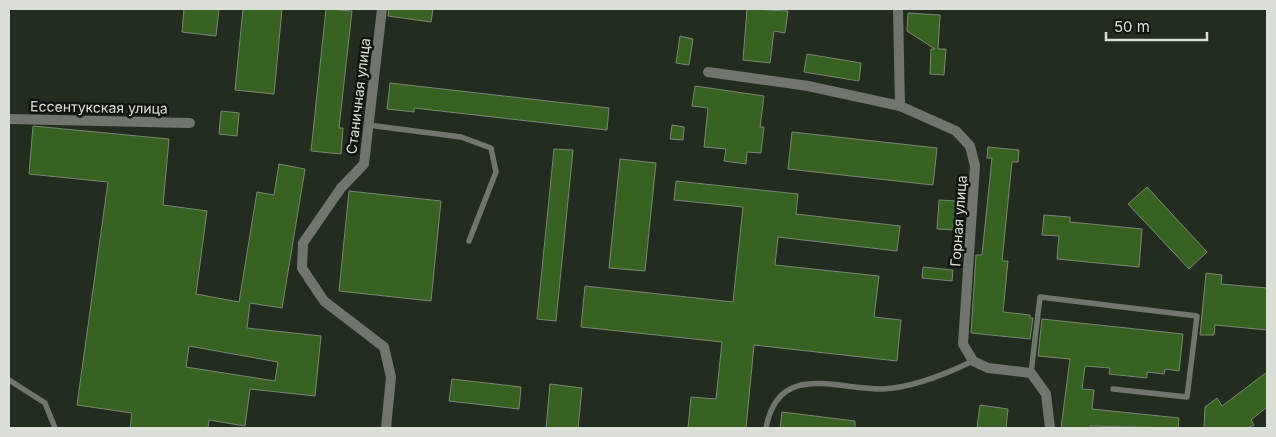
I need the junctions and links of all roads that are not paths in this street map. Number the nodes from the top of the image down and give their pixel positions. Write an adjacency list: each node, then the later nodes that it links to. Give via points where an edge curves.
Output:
1 (382, 9): 7 (street, Станичная улица)
2 (898, 9): 4 (street)
3 (708, 72): 4 (street, Горная улица, via 808,86)
4 (900, 106): 9 (street, Горная улица, via 956,131 970,146 976,166 963,344)
5 (9, 119): 6 (street, Ессентукская улица)
6 (190, 122)
7 (368, 125): 8 (lane, via 461,136 491,148 496,172); 14 (street, Станичная улица, via 364,164 341,188 303,243 302,268 324,301 384,347 391,377)
8 (469, 241)
9 (973, 361): 10 (street, via 988,368); 15 (lane, via 938,378 883,389 809,383 784,390 769,412)
10 (1031, 373): 12 (lane, via 1040,297 1197,316 1187,397); 16 (street, via 1046,394)
11 (9, 380): 13 (lane, via 45,403)
12 (1113, 389)
13 (55, 428)
14 (386, 428)
15 (766, 428)
16 (1050, 428)

